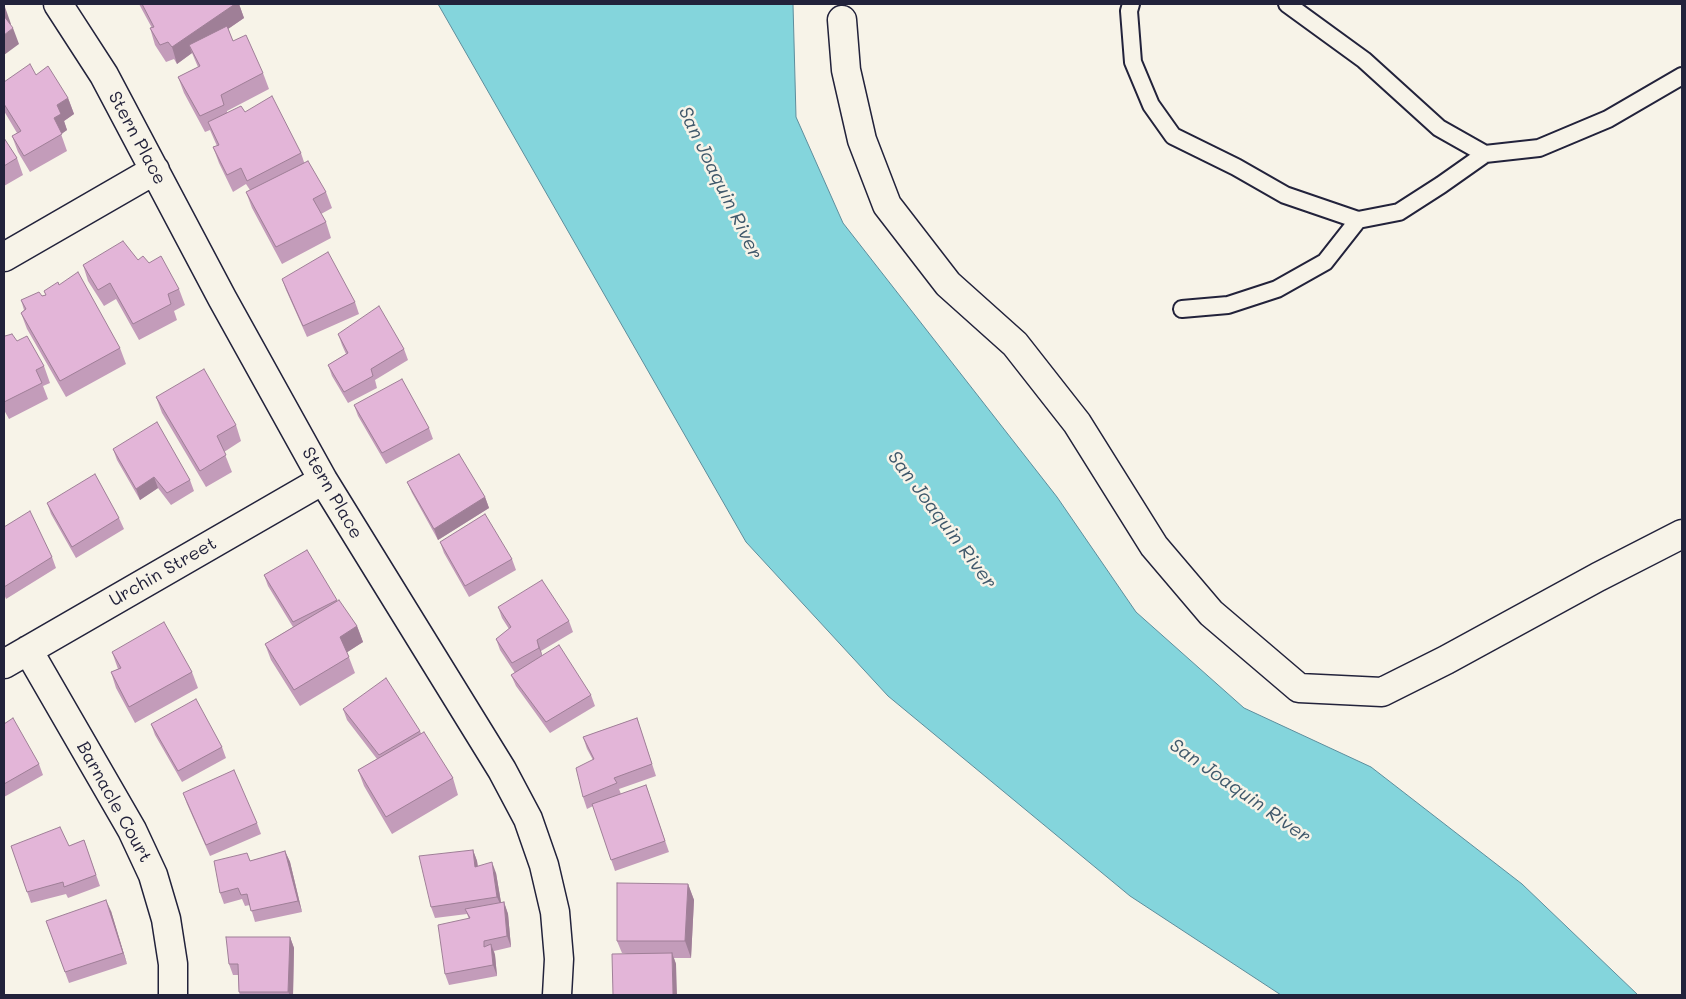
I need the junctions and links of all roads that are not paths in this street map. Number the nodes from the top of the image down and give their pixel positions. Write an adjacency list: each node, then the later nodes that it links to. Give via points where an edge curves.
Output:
1 (58, 4): 7 (street, Stern Place, via 104,75)
2 (1131, 4): 8 (lane, via 1134,62 1151,105 1173,136 1285,194)
3 (1287, 4): 6 (lane, via 1364,60 1439,128)
4 (842, 20): 12 (street, via 846,70 862,140 887,204 948,284 1016,344 1077,423 1166,561 1211,613 1299,688 1382,692)
5 (1682, 76): 6 (lane, via 1608,119 1539,148)
6 (1485, 154): 8 (lane, via 1399,212)
7 (155, 170): 9 (street); 11 (street, Stern Place)
8 (1358, 220): 10 (lane, via 1325,262 1277,288 1228,305)
9 (4, 257)
10 (1182, 309)
11 (323, 480): 13 (street, Urchin Street); 16 (street, Stern Place, via 502,770 528,819 544,865 555,912 559,959)
12 (1682, 534)
13 (28, 650): 14 (street, Urchin Street); 15 (street, Barnacle Court, via 132,830 153,875 166,919 173,964)
14 (4, 664)
15 (173, 995)
16 (557, 995)

